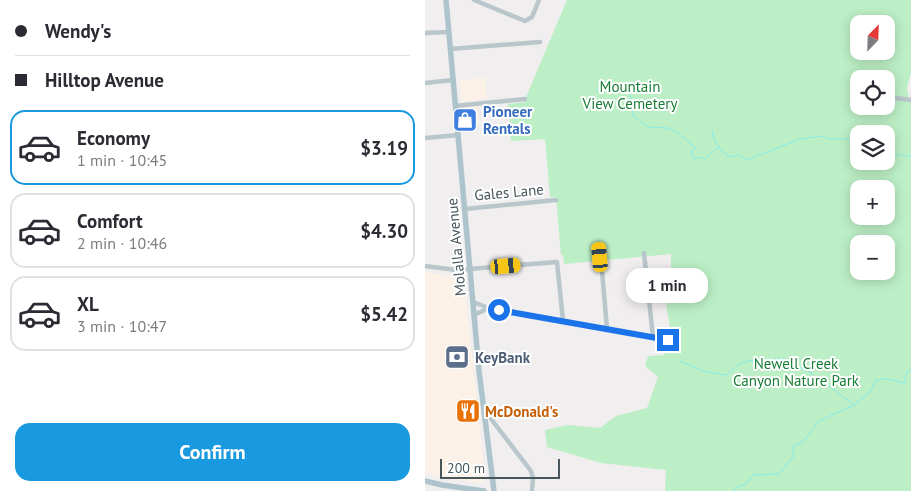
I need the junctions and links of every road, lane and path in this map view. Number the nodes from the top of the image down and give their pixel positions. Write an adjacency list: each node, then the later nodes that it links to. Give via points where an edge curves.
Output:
1 (446, 0): 4 (main road, Molalla Avenue)
2 (474, 0): 3 (street, via 525,21 532,17)
3 (539, 0)
4 (449, 32): 5 (street); 7 (main road, Molalla Avenue)
5 (425, 34)
6 (540, 42): 7 (street)
7 (450, 49): 8 (main road, Molalla Avenue)
8 (453, 80): 9 (street); 13 (main road, Molalla Avenue)
9 (425, 83)
10 (896, 98): 12 (street)
11 (525, 99): 13 (street)
12 (911, 100)
13 (455, 106): 14 (main road, Molalla Avenue)
14 (458, 135): 15 (street); 17 (main road, Molalla Avenue)
15 (425, 138)
16 (556, 200): 17 (street, Gales Lane)
17 (465, 209): 21 (main road, Molalla Avenue)
18 (599, 247): 26 (street)
19 (644, 253): 27 (street)
20 (425, 266): 21 (street)
21 (470, 269): 22 (main road, Molalla Avenue); 25 (street, via 557,262)
22 (473, 302): 23 (street); 24 (main road, Molalla Avenue)
23 (489, 308): 24 (street); 25 (street)
24 (474, 315): 29 (main road, Molalla Avenue)
25 (563, 321): 26 (street)
26 (607, 329): 27 (street)
27 (653, 337): 28 (street)
28 (668, 340)
29 (484, 411): 32 (main road, Molalla Avenue); 33 (street, via 532,473)
30 (425, 481): 31 (main road)
31 (484, 491)
32 (494, 491)
33 (532, 491)

